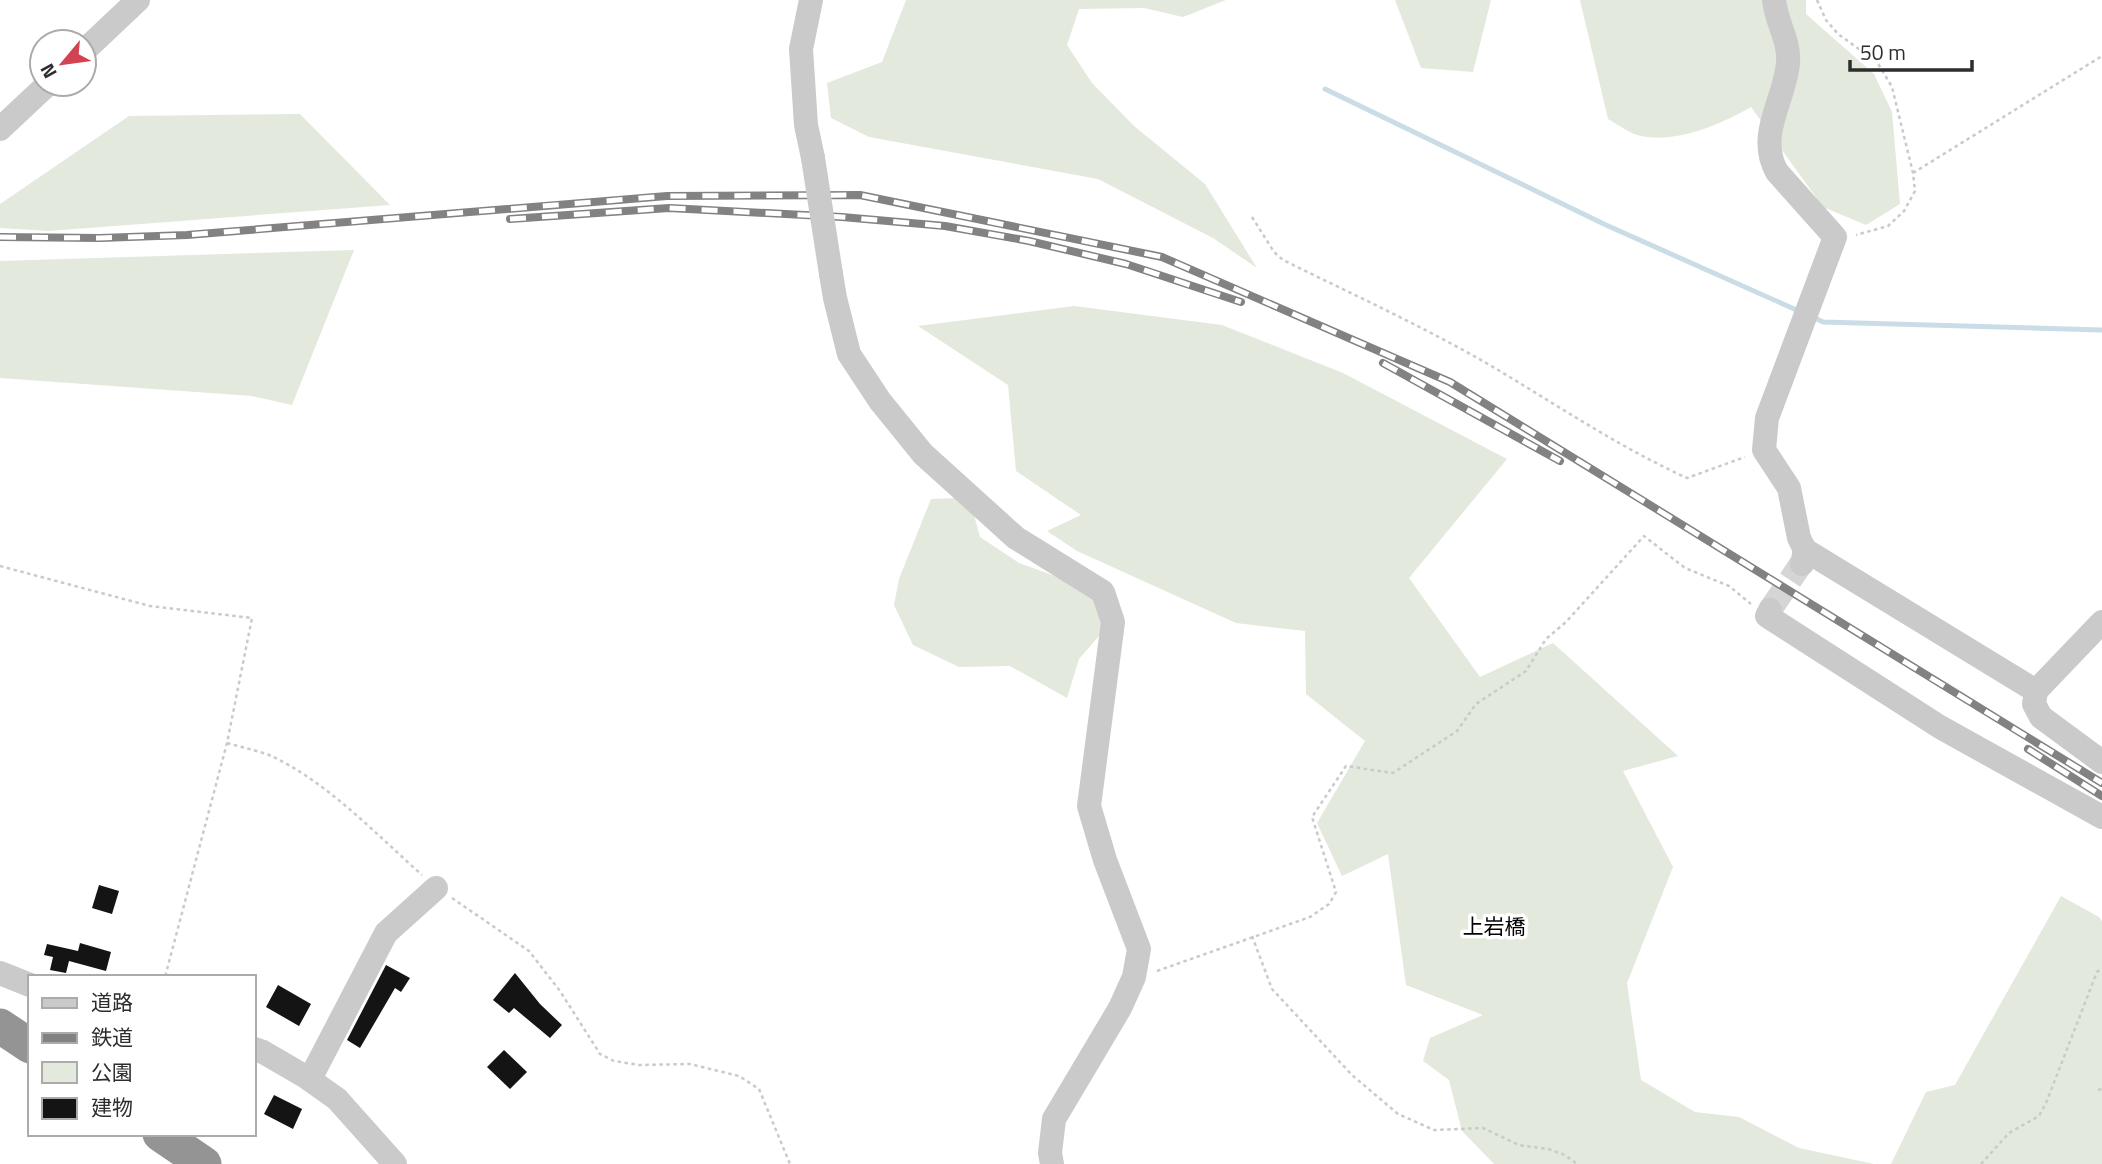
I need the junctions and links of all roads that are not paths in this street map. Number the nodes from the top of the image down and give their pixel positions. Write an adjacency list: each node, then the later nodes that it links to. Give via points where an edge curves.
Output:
1 (138, 0): 4 (street)
2 (811, 0): 22 (street, bridge, via 801,49 806,125 849,354 923,454 1016,538 1103,592 1113,622 1089,806 1139,948 1121,1008 1054,1119)
3 (1774, 0): 9 (street, via 1788,63 1768,139 1770,160 1835,237 1767,418 1764,450 1789,488 1803,557)
4 (98, 38)
5 (33, 98): 6 (street)
6 (0, 129)
7 (1768, 613): 11 (street, via 1940,727)
8 (2102, 622): 9 (street)
9 (2036, 691): 10 (street, via 2034,704 2041,717)
10 (2102, 762)
11 (2102, 817)
12 (436, 888): 18 (street, via 386,933)
13 (0, 973): 14 (street)
14 (28, 984)
15 (0, 1026): 16 (highway)
16 (28, 1045)
17 (256, 1050): 18 (street)
18 (310, 1079): 21 (street, via 337,1100)
19 (163, 1136): 20 (highway)
20 (204, 1164)
21 (395, 1164)
22 (1052, 1164)

